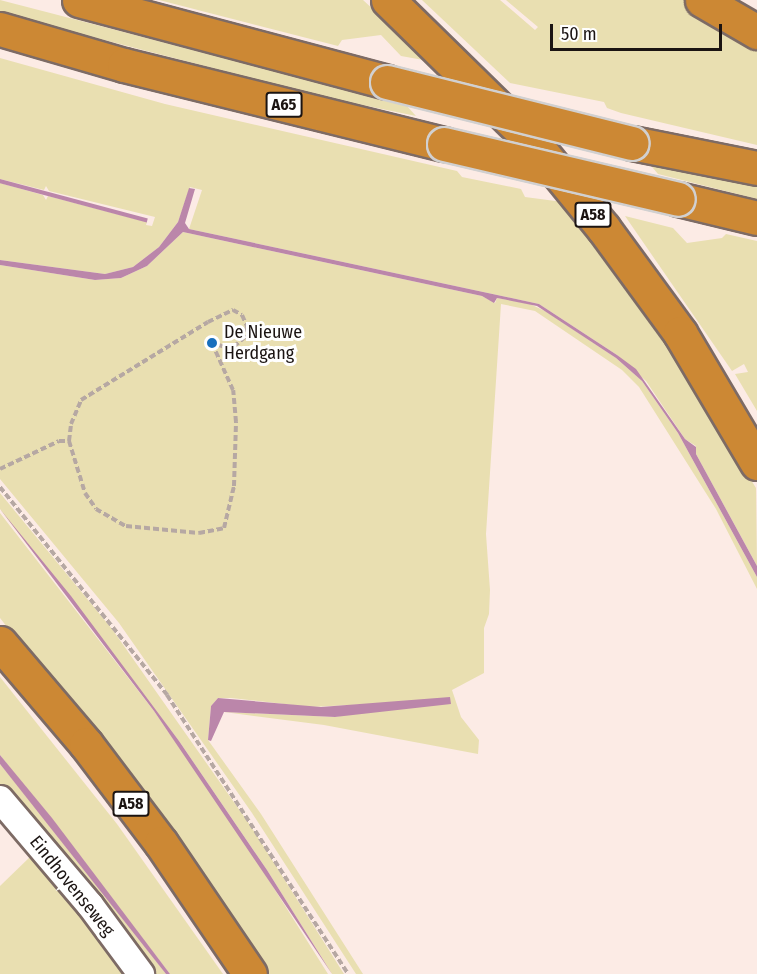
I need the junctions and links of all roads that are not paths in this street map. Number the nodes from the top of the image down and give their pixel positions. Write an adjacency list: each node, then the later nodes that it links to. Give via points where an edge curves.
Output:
1 (79, 0): 6 (highway, bridge, via 387,82)
2 (388, 0): 8 (highway, A58, via 533,142 604,229 680,333)
3 (702, 0): 5 (highway)
4 (0, 30): 7 (highway, A65, bridge, via 124,65)
5 (757, 33)
6 (757, 168)
7 (757, 218)
8 (757, 463)
9 (0, 643): 12 (highway, A58, via 86,744 161,843)
10 (0, 799): 11 (street, Eindhovenseweg, via 90,905)
11 (141, 974)
12 (250, 974)

